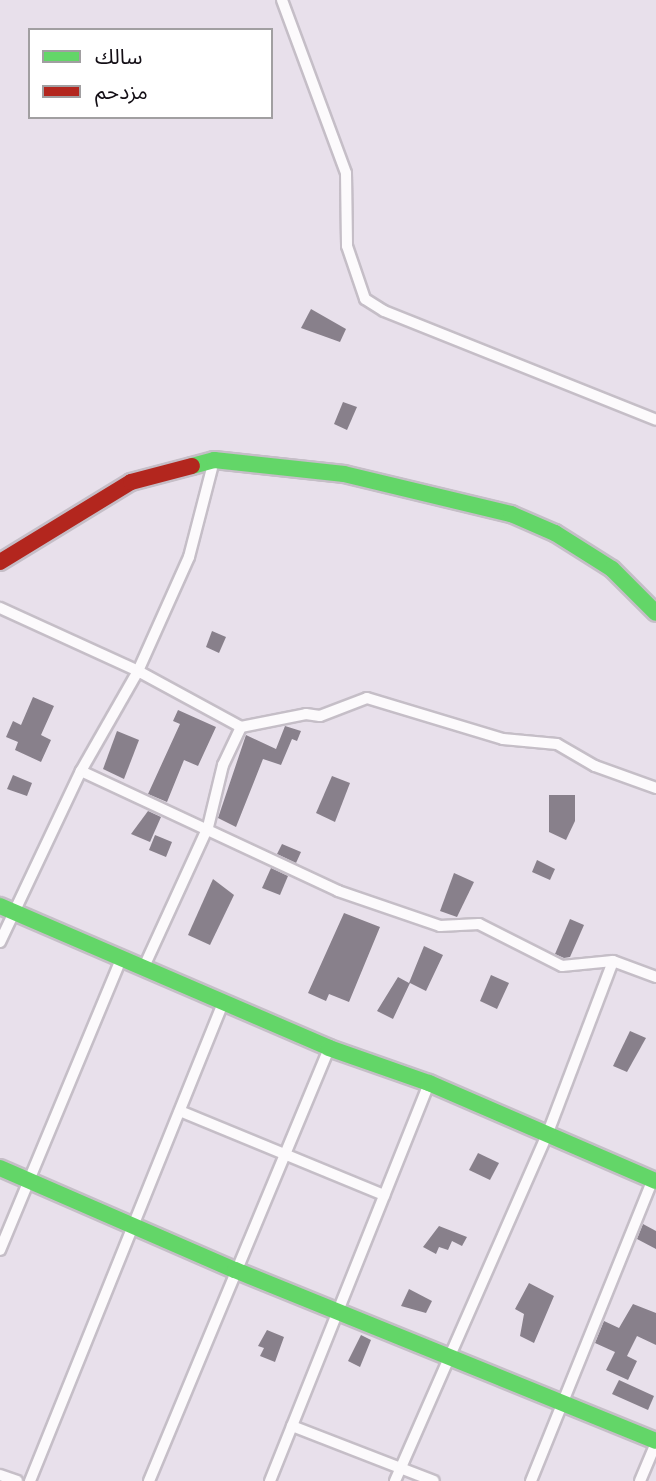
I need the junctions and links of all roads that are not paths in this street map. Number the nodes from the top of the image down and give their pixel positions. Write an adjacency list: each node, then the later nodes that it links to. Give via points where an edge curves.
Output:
1 (282, 0): 2 (street, via 346,173 347,246 365,299 384,311)
2 (656, 420)
3 (214, 460): 4 (street, via 131,482); 6 (street, via 344,474 511,514 555,533 612,569); 7 (street, via 189,557)
4 (2, 558)
5 (0, 608): 7 (street)
6 (656, 613)
7 (138, 671): 8 (street); 9 (street)
8 (241, 727): 10 (street, via 306,714 320,716 367,698 503,739 557,744 595,766); 11 (street, via 223,765)
9 (81, 771): 11 (street); 12 (street)
10 (656, 788)
11 (208, 827): 15 (street, via 338,891 421,920 440,926 480,924 562,966); 16 (street)
12 (6, 910): 13 (street); 14 (street)
13 (0, 942)
14 (121, 959): 16 (street); 25 (street)
15 (613, 961): 17 (street); 22 (street)
16 (142, 969): 18 (street)
17 (656, 977)
18 (223, 1003): 19 (street); 21 (street)
19 (329, 1048): 20 (street); 23 (street)
20 (429, 1083): 22 (street); 27 (street)
21 (180, 1111): 23 (street); 28 (street)
22 (547, 1135): 26 (street); 32 (street)
23 (283, 1153): 27 (street); 30 (street)
24 (0, 1168): 25 (street)
25 (28, 1179): 28 (street); 29 (street)
26 (654, 1180): 33 (street)
27 (384, 1195): 31 (street)
28 (132, 1225): 30 (street); 39 (street)
29 (0, 1250)
30 (235, 1270): 31 (street); 40 (street)
31 (339, 1312): 32 (street); 34 (street)
32 (447, 1356): 33 (street); 36 (street)
33 (563, 1403): 35 (street); 44 (street)
34 (292, 1426): 36 (street); 41 (street)
35 (656, 1442): 45 (street)
36 (401, 1469): 42 (street); 43 (street)
37 (0, 1475): 38 (street)
38 (17, 1481)
39 (30, 1481)
40 (149, 1481)
41 (270, 1481)
42 (396, 1481)
43 (434, 1481)
44 (531, 1481)
45 (640, 1481)

